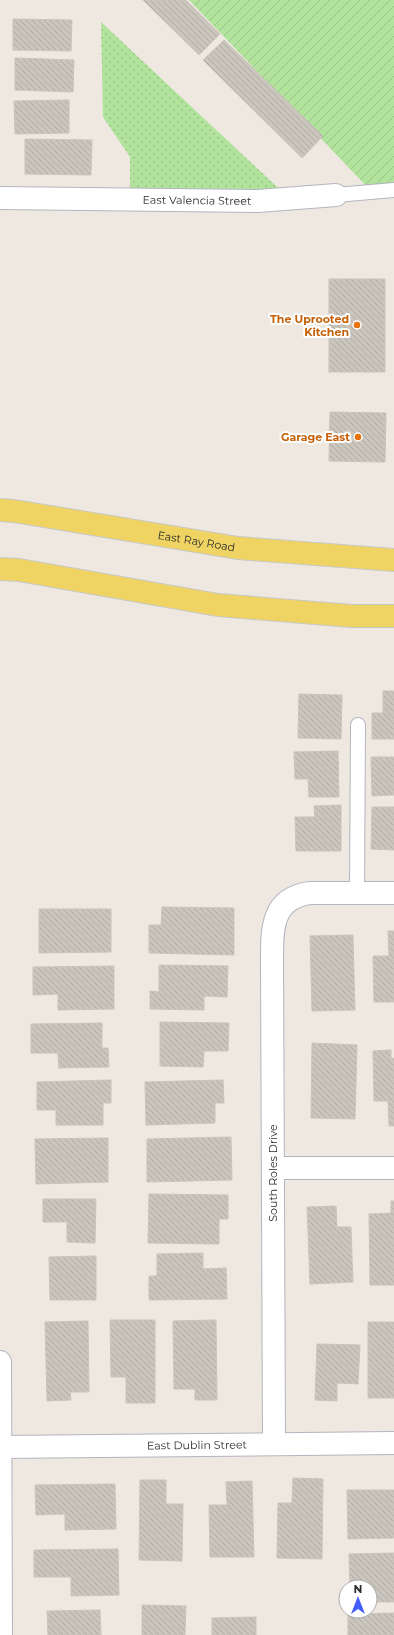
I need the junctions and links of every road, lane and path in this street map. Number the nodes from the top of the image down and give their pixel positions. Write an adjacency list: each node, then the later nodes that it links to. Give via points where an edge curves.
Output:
1 (394, 190): 2 (lane, East Valencia Street)
2 (336, 196): 3 (street, East Valencia Street, via 258,200)
3 (0, 198)
4 (0, 510): 5 (main road, East Ray Road, via 238,548)
5 (394, 560)
6 (0, 569): 7 (main road, via 19,570 218,605 352,616)
7 (394, 616)
8 (358, 725): 9 (lane)
9 (357, 893): 10 (street); 11 (street, South Roles Drive, via 304,894 283,906 274,921)
10 (394, 893)
11 (273, 1168): 12 (street); 14 (street, South Roles Drive)
12 (394, 1168)
13 (0, 1362): 16 (street)
14 (274, 1443): 15 (street, East Dublin Street); 16 (street, East Dublin Street)
15 (394, 1443)
16 (0, 1446): 17 (street)
17 (1, 1579): 18 (street)
18 (1, 1635)

